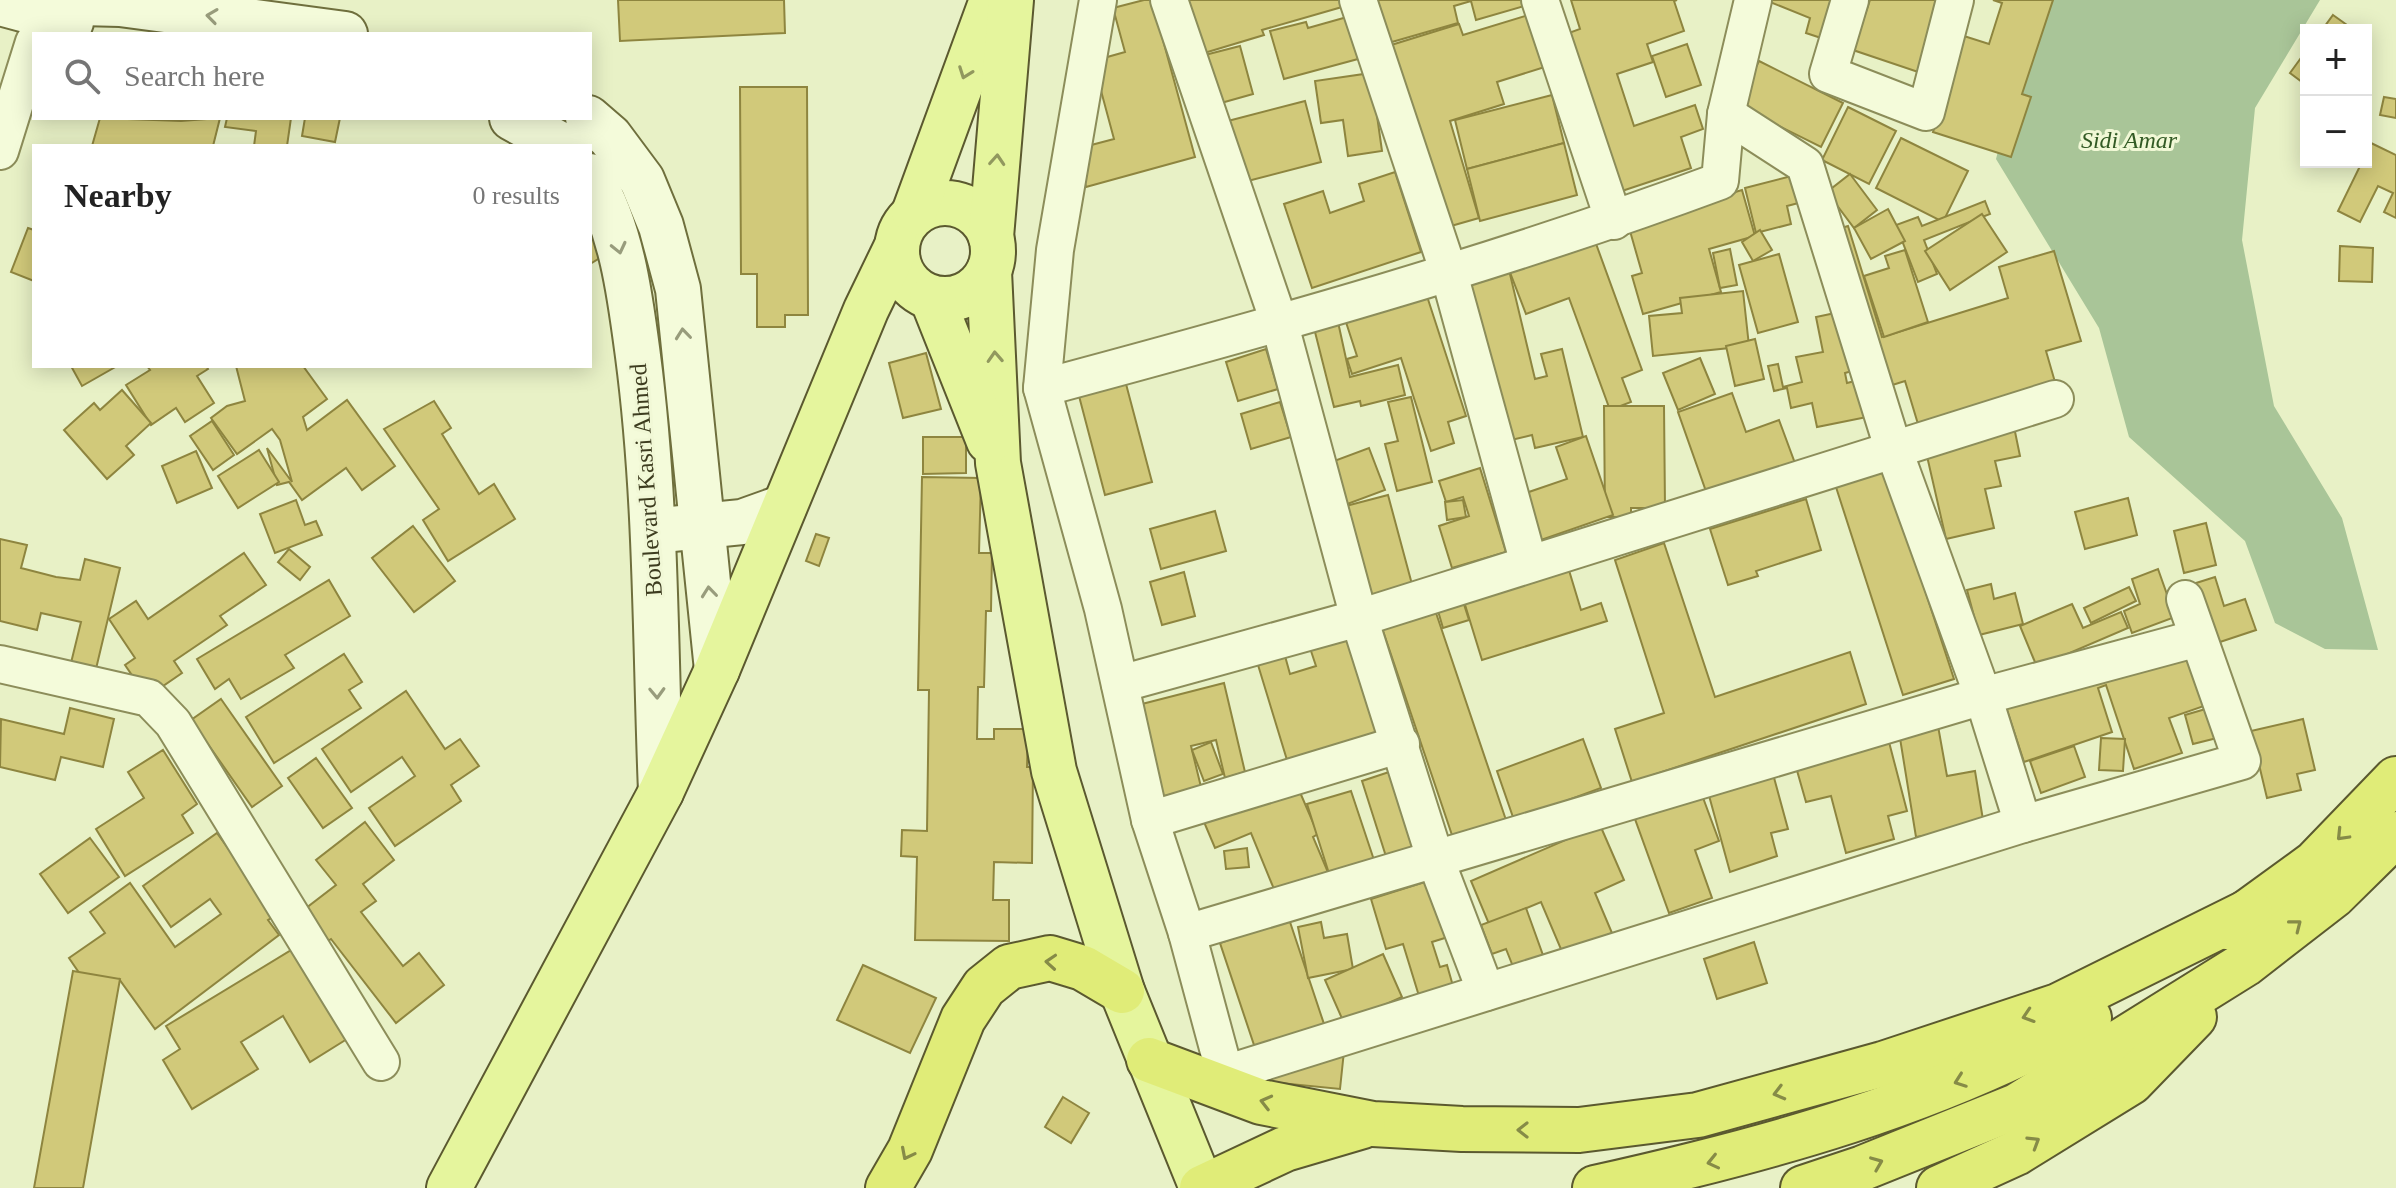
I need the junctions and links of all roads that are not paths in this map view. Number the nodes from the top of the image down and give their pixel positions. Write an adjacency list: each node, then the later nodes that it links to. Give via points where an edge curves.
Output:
1 (992, 0): 23 (main road, one-way to 23)
2 (1011, 0): 22 (main road, one-way to 2)
3 (1098, 0): 26 (street, via 1055,250)
4 (1169, 0): 25 (street)
5 (1358, 0): 24 (street)
6 (1540, 0): 21 (street)
7 (1753, 0): 15 (street)
8 (1850, 0): 9 (street, via 1828,74 1926,112)
9 (1955, 0)
10 (0, 3): 11 (main road)
11 (38, 29): 12 (main road); 13 (main road, one-way to 11, via 81,3)
12 (88, 32)
13 (330, 32)
14 (32, 48): 19 (street)
15 (1726, 114): 21 (street, via 1720,181); 28 (street, via 1805,165)
16 (516, 120): 18 (main road)
17 (590, 120): 31 (main road, Boulevard Kasri Ahmed, one-way to 17, via 678,289 661,226 642,180)
18 (559, 144)
19 (0, 151)
20 (592, 179): 32 (main road, Boulevard Kasri Ahmed, one-way to 32, via 614,228 633,319)
21 (1614, 221): 24 (street)
22 (990, 254): 23 (main road, via 972,292 961,297); 23 (main road, via 979,217 959,204 928,206); 29 (main road, one-way to 22)
23 (913, 262): 29 (main road); 30 (main road, via 853,341)
24 (1448, 270): 25 (street); 33 (street)
25 (1280, 325): 26 (street); 35 (street)
26 (1042, 388): 39 (street)
27 (2055, 399): 28 (street)
28 (1893, 448): 33 (street); 40 (street)
29 (998, 463): 51 (main road, via 1054,771)
30 (784, 507): 31 (main road, via 742,522); 38 (main road)
31 (703, 525): 32 (main road); 38 (main road, Boulevard Kasri Ahmed, one-way to 31)
32 (654, 531): 43 (main road, Boulevard Kasri Ahmed, one-way to 43)
33 (1529, 564): 35 (street)
34 (2185, 599): 36 (street)
35 (1359, 618): 39 (street); 41 (street)
36 (2198, 638): 40 (street); 45 (street, via 2242,761)
37 (0, 664): 54 (street, via 149,698 173,723)
38 (717, 670): 43 (main road)
39 (1120, 684): 44 (street)
40 (1983, 696): 45 (street); 47 (street)
41 (1401, 744): 44 (street); 47 (street)
42 (2396, 779): 48 (highway, one-way to 48, via 2315,863)
43 (661, 792): 56 (main road)
44 (1150, 820): 49 (street)
45 (2023, 824): 52 (street)
46 (2396, 834): 50 (highway, one-way to 46, via 2334,895)
47 (1436, 861): 49 (street); 52 (street)
48 (2250, 911): 55 (highway, one-way to 55, via 2058,1006 1883,1064 1698,1115 1579,1130); 59 (highway, one-way to 59, via 2087,1019 1985,1072 1863,1117 1721,1160)
49 (1187, 933): 52 (street, via 1225,1074)
50 (2245, 964): 60 (highway, one-way to 50, via 2017,1106); 61 (highway, one-way to 50, via 2016,1153 2131,1082)
51 (1122, 991): 53 (main road); 57 (highway, one-way to 57, via 1083,968 1050,958 1009,967 984,987 963,1019 910,1150)
52 (1486, 992)
53 (1149, 1060): 55 (highway, one-way to 53, via 1261,1102); 58 (main road)
54 (381, 1062)
55 (1373, 1124): 58 (highway, via 1285,1149)
56 (449, 1188)
57 (888, 1188)
58 (1202, 1188)
59 (1595, 1188)
60 (1803, 1188)
61 (1939, 1188)

